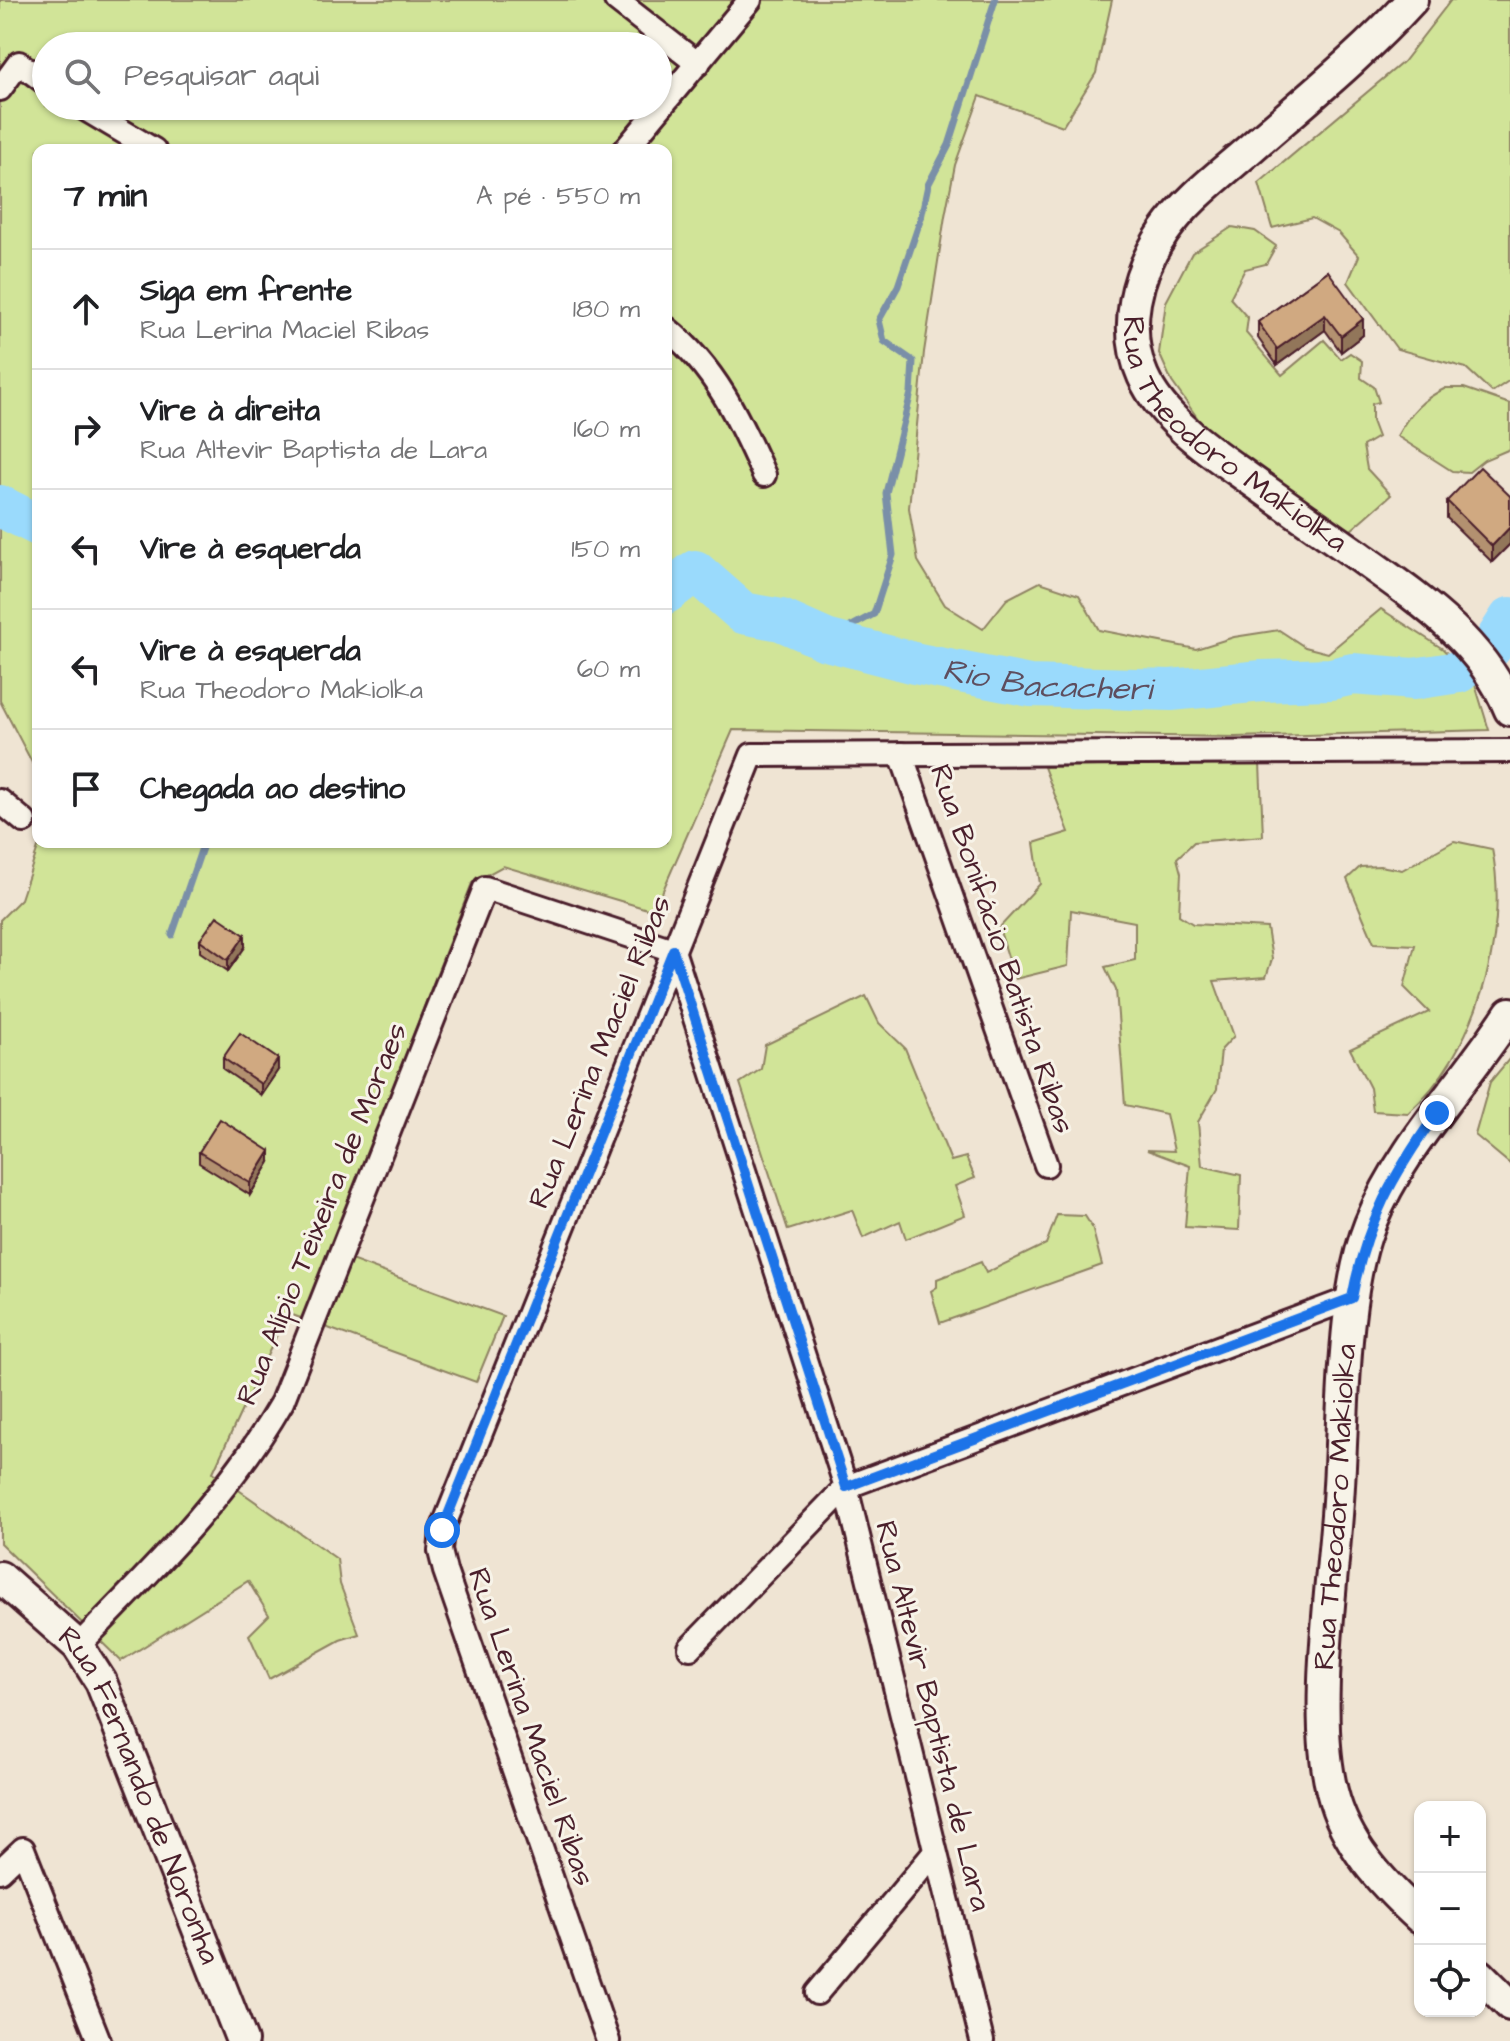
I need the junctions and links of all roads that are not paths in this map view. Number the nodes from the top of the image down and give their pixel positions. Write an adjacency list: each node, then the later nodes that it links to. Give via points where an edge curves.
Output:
1 (616, 0): 4 (street)
2 (750, 0): 6 (street)
3 (1412, 0): 16 (main road, Rua Theodoro Makiolka, via 1362,51 1206,187 1166,230 1140,279 1133,333 1142,375 1171,415 1224,461 1447,623 1479,656)
4 (657, 32)
5 (672, 44): 6 (street)
6 (698, 64): 9 (street)
7 (32, 73): 8 (street, via 19,63)
8 (0, 89)
9 (672, 95)
10 (104, 120): 12 (street)
11 (650, 120): 13 (street)
12 (144, 144)
13 (630, 144)
14 (672, 334): 15 (street, via 722,389)
15 (764, 475)
16 (1510, 710)
17 (1510, 751): 18 (street, Rua Lerina Maciel Ribas)
18 (901, 754): 21 (street, Rua Lerina Maciel Ribas, via 752,755); 23 (street, Rua Bonifácio Batista Ribas)
19 (0, 801): 20 (street)
20 (24, 821)
21 (673, 950): 25 (street, Rua Altevir Baptista de Lara); 27 (street, Rua Alípio Teixeira de Moraes, via 485,888 282,1402 224,1491); 37 (street, Rua Lerina Maciel Ribas, via 447,1509 440,1551)
22 (1510, 1013): 24 (main road, Rua Theodoro Makiolka, via 1383,1195)
23 (1046, 1165)
24 (1352, 1298): 25 (street); 31 (main road, Rua Theodoro Makiolka, via 1326,1757 1332,1790 1358,1851)
25 (846, 1487): 28 (street); 29 (street, Rua Altevir Baptista de Lara)
26 (1, 1580): 27 (main road, Rua Fernando de Noronha)
27 (78, 1646): 36 (main road, Rua Fernando de Noronha, via 110,1704)
28 (690, 1648)
29 (935, 1852): 33 (street); 38 (street, Rua Altevir Baptista de Lara)
30 (0, 1871): 35 (street, via 23,1849)
31 (1414, 1912)
32 (1486, 1981): 34 (main road)
33 (817, 1993)
34 (1510, 2005)
35 (99, 2041)
36 (242, 2041)
37 (608, 2041)
38 (982, 2041)

